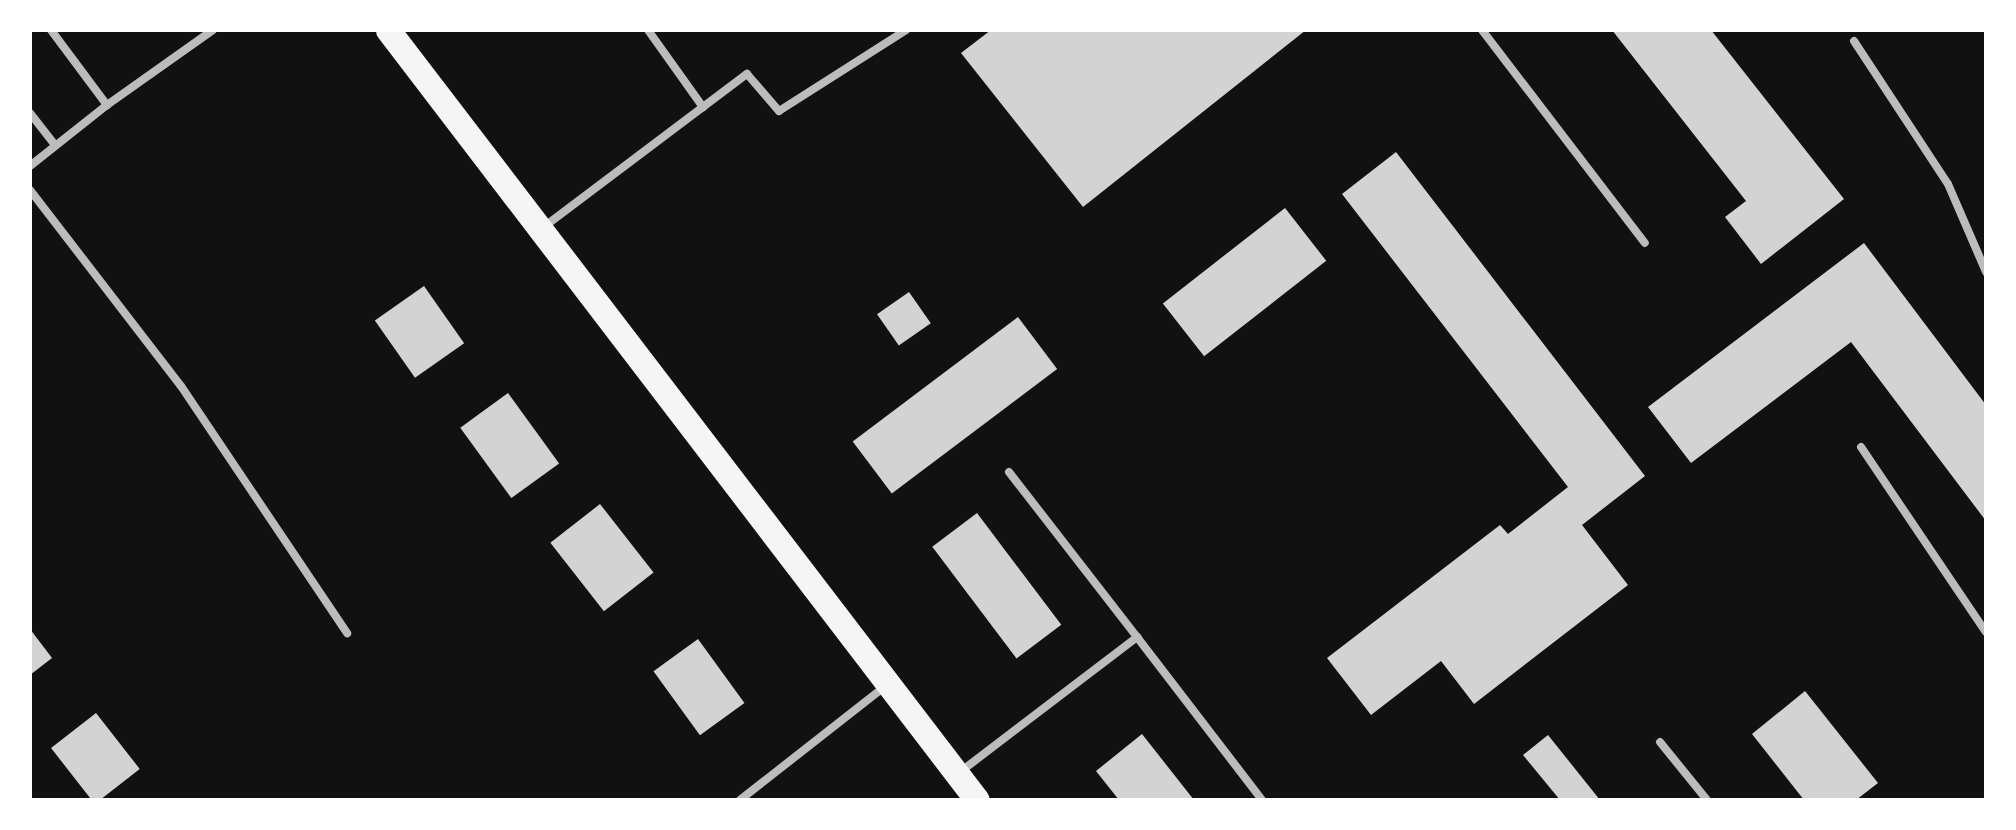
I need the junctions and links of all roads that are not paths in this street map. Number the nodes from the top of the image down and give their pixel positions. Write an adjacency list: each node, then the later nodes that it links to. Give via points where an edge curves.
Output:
1 (51, 30): 8 (lane)
2 (213, 30): 8 (lane)
3 (388, 30): 14 (main road)
4 (648, 30): 9 (lane)
5 (906, 30): 9 (lane, via 779,111 747,74)
6 (1482, 30): 15 (lane)
7 (1854, 40): 16 (lane, via 1948,184)
8 (106, 105): 11 (lane)
9 (703, 107): 14 (lane)
10 (30, 113): 11 (lane)
11 (54, 144): 12 (lane)
12 (30, 166)
13 (30, 190): 20 (lane, via 181,386)
14 (542, 229): 22 (main road)
15 (1646, 243)
16 (1986, 272)
17 (1861, 446): 19 (lane)
18 (1009, 472): 21 (lane)
19 (1986, 632)
20 (347, 633)
21 (1137, 638): 24 (lane); 27 (lane)
22 (888, 684): 24 (main road); 25 (lane)
23 (1660, 742): 28 (lane)
24 (957, 774): 26 (main road)
25 (740, 800)
26 (976, 800)
27 (1262, 800)
28 (1707, 800)

